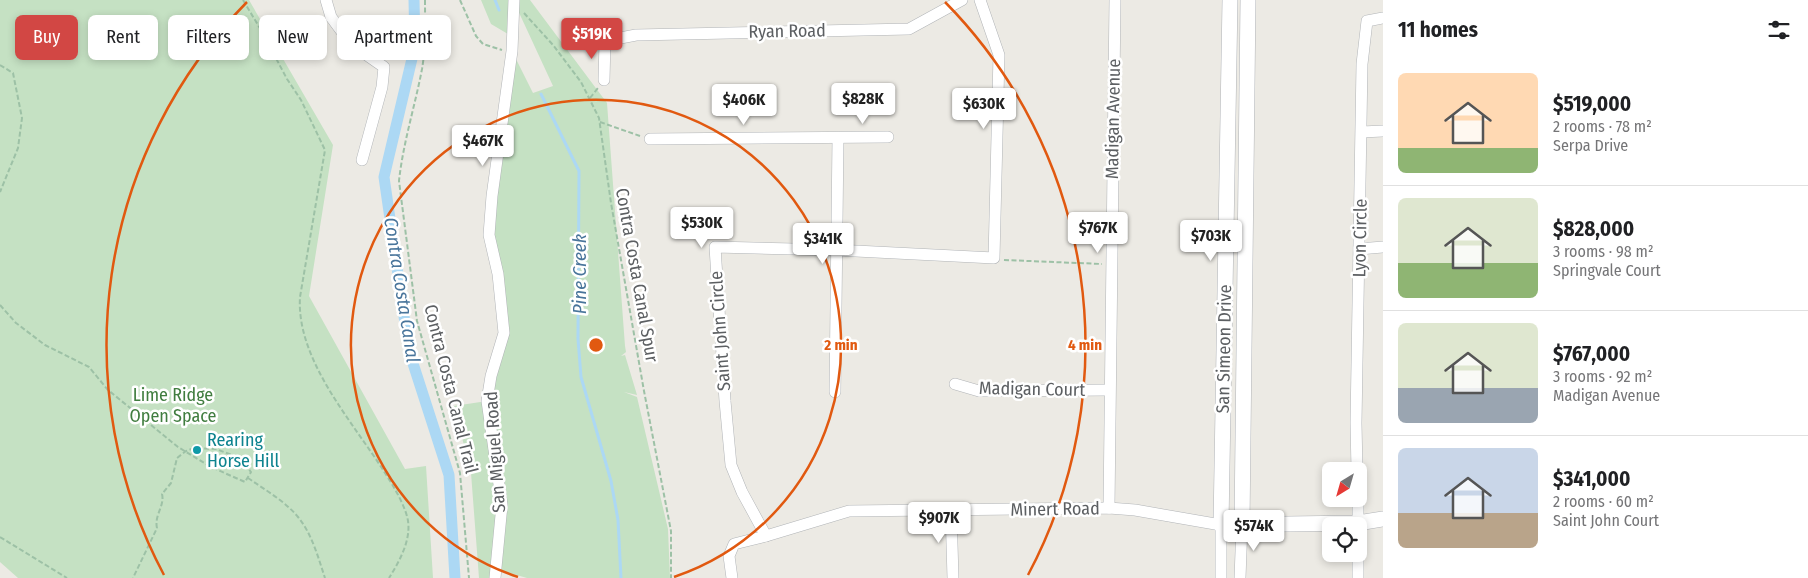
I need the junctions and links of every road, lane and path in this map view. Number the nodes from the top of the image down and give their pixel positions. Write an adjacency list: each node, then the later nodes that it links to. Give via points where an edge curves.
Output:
1 (243, 0): 48 (path, via 326,150 300,297 300,319 314,363 325,384 370,447 408,519 407,538 398,565)
2 (326, 0): 21 (street, via 331,17 351,44 384,67 382,87)
3 (425, 0): 49 (path, Contra Costa Canal Trail, via 426,39 422,67 399,181 417,320 460,473)
4 (460, 0): 12 (path, via 483,44)
5 (962, 0): 14 (street, Ryan Road, via 909,29 636,35 605,41)
6 (980, 0): 26 (street, via 999,55)
7 (1114, 0): 27 (street, Madigan Avenue)
8 (1230, 0): 39 (street, San Simeon Drive)
9 (1248, 0): 40 (street, San Simeon Drive)
10 (514, 1): 12 (street, San Miguel Road); 15 (path, Contra Costa Canal Spur, via 581,82)
11 (1383, 18): 17 (street, Lyon Circle, via 1367,22 1362,64)
12 (512, 51): 50 (street, San Miguel Road, via 489,235 498,274 504,333 487,401 502,504)
13 (0, 65): 22 (path, via 13,73 22,118 18,148)
14 (604, 80)
15 (600, 122): 20 (path); 51 (path, Contra Costa Canal Spur, via 629,307 671,530)
16 (1383, 131): 17 (street)
17 (1362, 132): 24 (street, Lyon Circle)
18 (888, 137): 19 (street)
19 (838, 138): 20 (street); 25 (street)
20 (650, 140)
21 (362, 160)
22 (0, 192)
23 (1383, 248): 24 (street)
24 (1359, 249): 33 (street, Lyon Circle)
25 (836, 250): 26 (street, Saint John Circle); 31 (street); 42 (street, Saint John Circle, via 715,247 731,465)
26 (994, 258): 27 (path)
27 (1111, 264): 30 (street, Madigan Avenue)
28 (0, 305): 32 (path, via 16,323 45,345 89,367 108,390)
29 (955, 384): 30 (street, Madigan Court, via 979,391)
30 (1109, 390): 35 (street, Madigan Avenue)
31 (835, 392)
32 (186, 451): 34 (path, via 211,467 245,482); 34 (path, via 216,449 240,458 251,472); 46 (path, via 177,458 171,483 162,494 157,528)
33 (1357, 462)
34 (248, 478): 47 (path, via 298,517 315,547)
35 (1108, 508): 36 (street, Minert Road); 39 (street, Minert Road)
36 (951, 510): 42 (street, Minert Road, via 849,511); 53 (street)
37 (1383, 519): 38 (street, Minert Road)
38 (1367, 523)
39 (1221, 525): 40 (street, Minert Road); 54 (street, San Simeon Drive)
40 (1242, 525): 41 (street, Minert Road); 55 (street, San Simeon Drive)
41 (1322, 525)
42 (766, 536): 52 (street, Minert Road, via 734,544 729,556)
43 (0, 537): 45 (path)
44 (1358, 562): 56 (street)
45 (67, 578)
46 (133, 578)
47 (325, 578)
48 (389, 578)
49 (469, 578)
50 (494, 578)
51 (671, 578)
52 (732, 578)
53 (953, 578)
54 (1221, 578)
55 (1240, 578)
56 (1358, 578)

